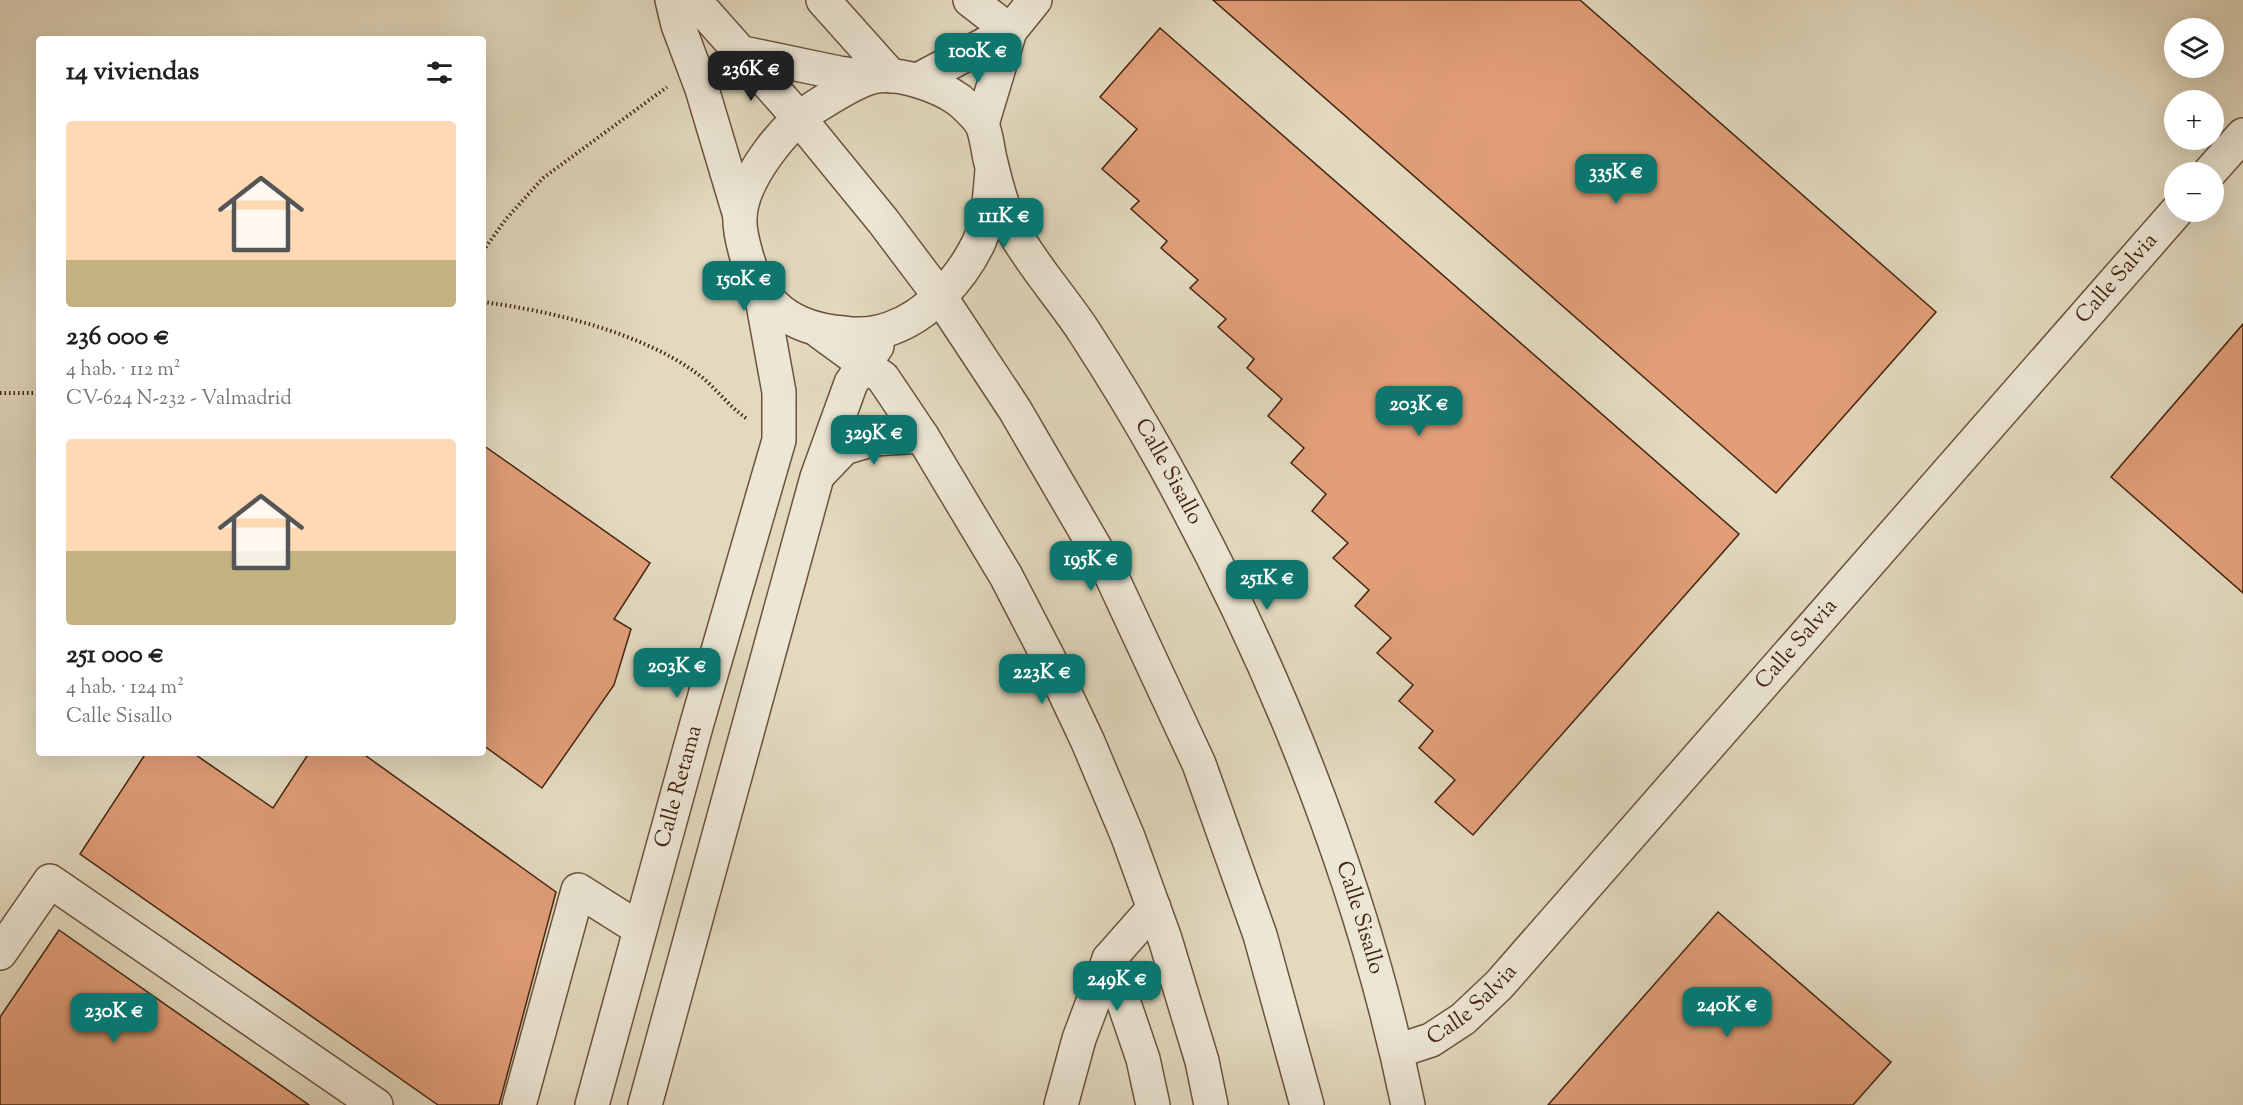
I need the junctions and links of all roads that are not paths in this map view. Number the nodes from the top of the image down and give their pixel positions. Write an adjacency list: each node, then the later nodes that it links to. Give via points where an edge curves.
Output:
1 (672, 0): 14 (street)
2 (694, 0): 7 (street)
3 (824, 0): 8 (street)
4 (970, 0): 6 (street)
5 (1035, 0): 6 (street)
6 (1010, 31): 8 (street); 10 (street)
7 (742, 53): 8 (street, via 839,73); 9 (street)
8 (893, 78): 9 (street, via 822,102); 10 (street, via 957,98)
9 (798, 117): 14 (street, via 759,167); 17 (street)
10 (982, 124): 13 (street, Calle Sisallo)
11 (2243, 135): 12 (street)
12 (2220, 162)
13 (992, 170): 17 (street, via 980,240); 27 (street, Calle Sisallo, via 1012,230 1084,333 1163,463 1241,615 1304,758 1361,922)
14 (740, 216): 16 (street, via 751,273)
15 (2167, 222): 27 (street, Calle Salvia, via 1499,985 1463,1020 1431,1040)
16 (761, 293): 19 (street, via 791,321); 24 (street, Calle Retama, via 779,392 779,440)
17 (941, 298): 18 (street); 35 (street, via 1015,410 1110,573 1199,764 1260,935)
18 (888, 330): 19 (street, via 857,334); 20 (street)
19 (820, 332): 20 (street)
20 (864, 364): 21 (street, via 883,378); 22 (street, via 850,383)
21 (922, 436): 22 (street, via 874,439 844,448); 23 (street, via 1006,576 1048,657 1088,742)
22 (817, 477): 31 (street)
23 (1154, 908): 26 (street); 34 (street, via 1202,1061)
24 (640, 929): 29 (street, via 578,890); 30 (street, Calle Retama)
25 (0, 953): 28 (street, via 50,881)
26 (1110, 959): 32 (street, via 1079,1039); 33 (street, via 1143,1059)
27 (1397, 1051): 36 (street, Calle Sisallo)
28 (376, 1105)
29 (519, 1105)
30 (592, 1105)
31 (645, 1105)
32 (1061, 1105)
33 (1153, 1105)
34 (1211, 1105)
35 (1307, 1105)
36 (1408, 1105)

